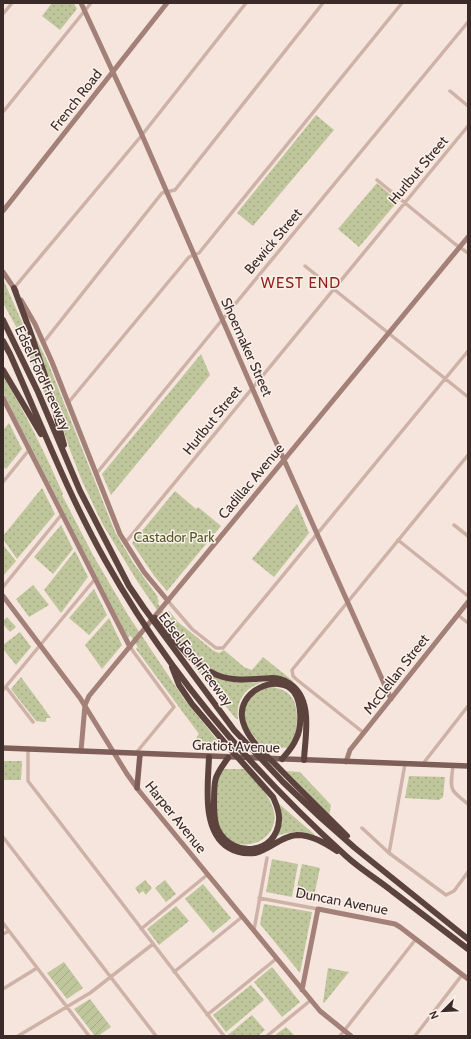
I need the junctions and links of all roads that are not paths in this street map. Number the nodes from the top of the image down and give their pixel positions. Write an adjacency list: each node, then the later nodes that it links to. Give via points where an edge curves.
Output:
1 (12, 3): 9 (street)
2 (81, 3): 8 (street, Shoemaker Street)
3 (91, 3): 8 (street)
4 (167, 3): 11 (street, French Road)
5 (246, 3): 16 (street)
6 (323, 3): 18 (street, via 175,190)
7 (402, 3): 24 (street, via 199,253)
8 (85, 10): 11 (street, Shoemaker Street); 14 (street)
9 (3, 14)
10 (468, 22): 30 (street, Bewick Street)
11 (113, 72): 16 (street, Shoemaker Street); 20 (street, French Road)
12 (450, 92): 13 (street)
13 (468, 106)
14 (3, 112)
15 (468, 126): 19 (street, Hurlbut Street)
16 (142, 135): 18 (street, Shoemaker Street); 27 (street)
17 (377, 180): 19 (street)
18 (167, 192): 24 (street, Shoemaker Street); 33 (street, via 162,193)
19 (405, 203): 22 (street); 28 (street, Hurlbut Street)
20 (3, 211)
21 (468, 237): 22 (street, Cadillac Avenue)
22 (460, 247): 23 (street); 31 (street, Cadillac Avenue)
23 (468, 252)
24 (194, 255): 30 (street, Shoemaker Street); 40 (street, via 189,257)
25 (305, 266): 28 (street)
26 (3, 272): 27 (street, Edsel Ford Freeway)
27 (14, 288): 33 (street, Edsel Ford Freeway); 45 (highway, via 49,388)
28 (333, 289): 31 (street); 37 (street, Hurlbut Street)
29 (3, 320): 45 (highway, Edsel Ford Freeway, via 24,361)
30 (222, 320): 37 (street, Shoemaker Street); 46 (street, Bewick Street)
31 (388, 334): 36 (street); 44 (street, Cadillac Avenue)
32 (3, 341): 42 (highway, Edsel Ford Freeway)
33 (43, 343): 40 (street, Edsel Ford Freeway)
34 (468, 351): 36 (street)
35 (3, 370): 42 (highway)
36 (445, 379): 38 (street); 50 (street)
37 (252, 388): 44 (street, Shoemaker Street); 53 (street, Hurlbut Street)
38 (468, 397)
39 (3, 398): 41 (street)
40 (68, 403): 46 (street, Edsel Ford Freeway)
41 (29, 450): 47 (street); 48 (street)
42 (53, 454): 66 (highway, Edsel Ford Freeway, via 106,561 132,606)
43 (468, 455): 52 (street)
44 (284, 460): 50 (street, Shoemaker Street); 58 (street, Cadillac Avenue)
45 (69, 464): 61 (highway, Edsel Ford Freeway, via 108,546)
46 (96, 474): 53 (street, Edsel Ford Freeway)
47 (3, 482)
48 (62, 514): 54 (street); 55 (street)
49 (454, 524): 51 (street)
50 (317, 534): 58 (street, Edsel Ford Freeway, via 224,647 216,648 192,628); 60 (street, Shoemaker Street)
51 (468, 536)
52 (398, 540): 57 (street); 60 (street)
53 (125, 543): 58 (street, Edsel Ford Freeway, via 144,572)
54 (95, 579): 64 (street); 65 (street)
55 (3, 586)
56 (3, 596): 64 (street, Harper Avenue)
57 (468, 596)
58 (168, 601): 65 (street, Cadillac Avenue)
59 (468, 602): 62 (street, McClellan Street)
60 (347, 603): 68 (street, Shoemaker Street); 72 (street, via 292,673)
61 (144, 608): 81 (highway, via 204,670 224,678 277,679 294,687 302,697 306,709); 94 (highway, Edsel Ford Freeway, via 234,730 321,818)
62 (458, 614): 63 (street); 68 (street, McClellan Street)
63 (468, 623)
64 (40, 645): 67 (street); 69 (street, Harper Avenue)
65 (130, 647): 69 (street, Cadillac Avenue); 77 (street, via 174,707)
66 (170, 662): 79 (highway, via 179,685 192,704 275,801 279,825 270,840 248,850 227,842 215,822 215,777); 92 (highway, Edsel Ford Freeway, via 244,754 298,811)
67 (4, 688): 71 (street)
68 (391, 700): 72 (street, McClellan Street)
69 (84, 705): 75 (street); 76 (street, Harper Avenue)
70 (468, 706): 84 (street)
71 (32, 722)
72 (364, 733): 82 (street, McClellan Street, via 350,750)
73 (3, 748): 74 (main road, Gratiot Avenue)
74 (28, 749): 75 (main road, Gratiot Avenue); 101 (street, via 28,781)
75 (81, 751): 76 (main road, Gratiot Avenue)
76 (114, 753): 77 (main road, Gratiot Avenue); 87 (street, Harper Avenue)
77 (138, 754): 78 (main road, Gratiot Avenue); 87 (main road)
78 (209, 757): 79 (main road, Gratiot Avenue); 92 (highway, via 208,805 214,831 226,846 240,853 254,853 288,837 305,836 324,843)
79 (231, 758): 80 (main road, Gratiot Avenue)
80 (280, 759): 81 (main road, Gratiot Avenue); 94 (highway, via 298,736 300,708 293,691 280,684 273,684 254,691 244,702 242,711 247,733)
81 (304, 760): 82 (main road, Gratiot Avenue)
82 (346, 762): 83 (main road, Gratiot Avenue)
83 (405, 764): 84 (main road, Gratiot Avenue); 91 (street)
84 (422, 765): 85 (main road, Gratiot Avenue)
85 (453, 766): 86 (main road, Gratiot Avenue); 88 (street, via 452,791)
86 (468, 766)
87 (137, 788): 96 (street, Harper Avenue)
88 (468, 804)
89 (362, 828): 91 (street)
90 (3, 837): 113 (street)
91 (389, 852): 95 (street, via 446,895 451,893)
92 (347, 857): 108 (highway, Edsel Ford Freeway)
93 (267, 858): 97 (street)
94 (374, 863): 106 (highway, Edsel Ford Freeway)
95 (468, 872)
96 (207, 875): 99 (street, Harper Avenue); 101 (street)
97 (259, 898): 98 (street, Duncan Avenue); 103 (street)
98 (318, 908): 105 (street, Duncan Avenue, via 390,923); 116 (street)
99 (242, 917): 103 (street, Harper Avenue); 111 (street)
100 (3, 923): 102 (street)
101 (141, 929): 107 (street)
102 (9, 931): 104 (street); 110 (street)
103 (254, 931): 109 (street, Harper Avenue)
104 (3, 934)
105 (416, 939): 112 (street, Duncan Avenue); 120 (street)
106 (468, 939)
107 (153, 944): 111 (street); 113 (street)
108 (468, 949)
109 (276, 959): 116 (street, Harper Avenue); 119 (street)
110 (37, 968): 115 (street); 118 (street)
111 (174, 972): 119 (street)
112 (462, 975): 114 (street, Duncan Avenue); 128 (street)
113 (111, 977): 118 (street); 123 (street)
114 (468, 979)
115 (3, 989)
116 (302, 990): 117 (street, Harper Avenue)
117 (311, 1000): 120 (street, Harper Avenue, via 320,1011); 125 (street)
118 (67, 1007): 121 (street); 122 (street)
119 (207, 1015): 124 (street)
120 (344, 1030): 126 (street); 127 (street, Harper Avenue)
121 (18, 1036)
122 (89, 1036)
123 (156, 1036)
124 (224, 1036)
125 (267, 1036)
126 (340, 1036)
127 (351, 1036)
128 (415, 1036)

